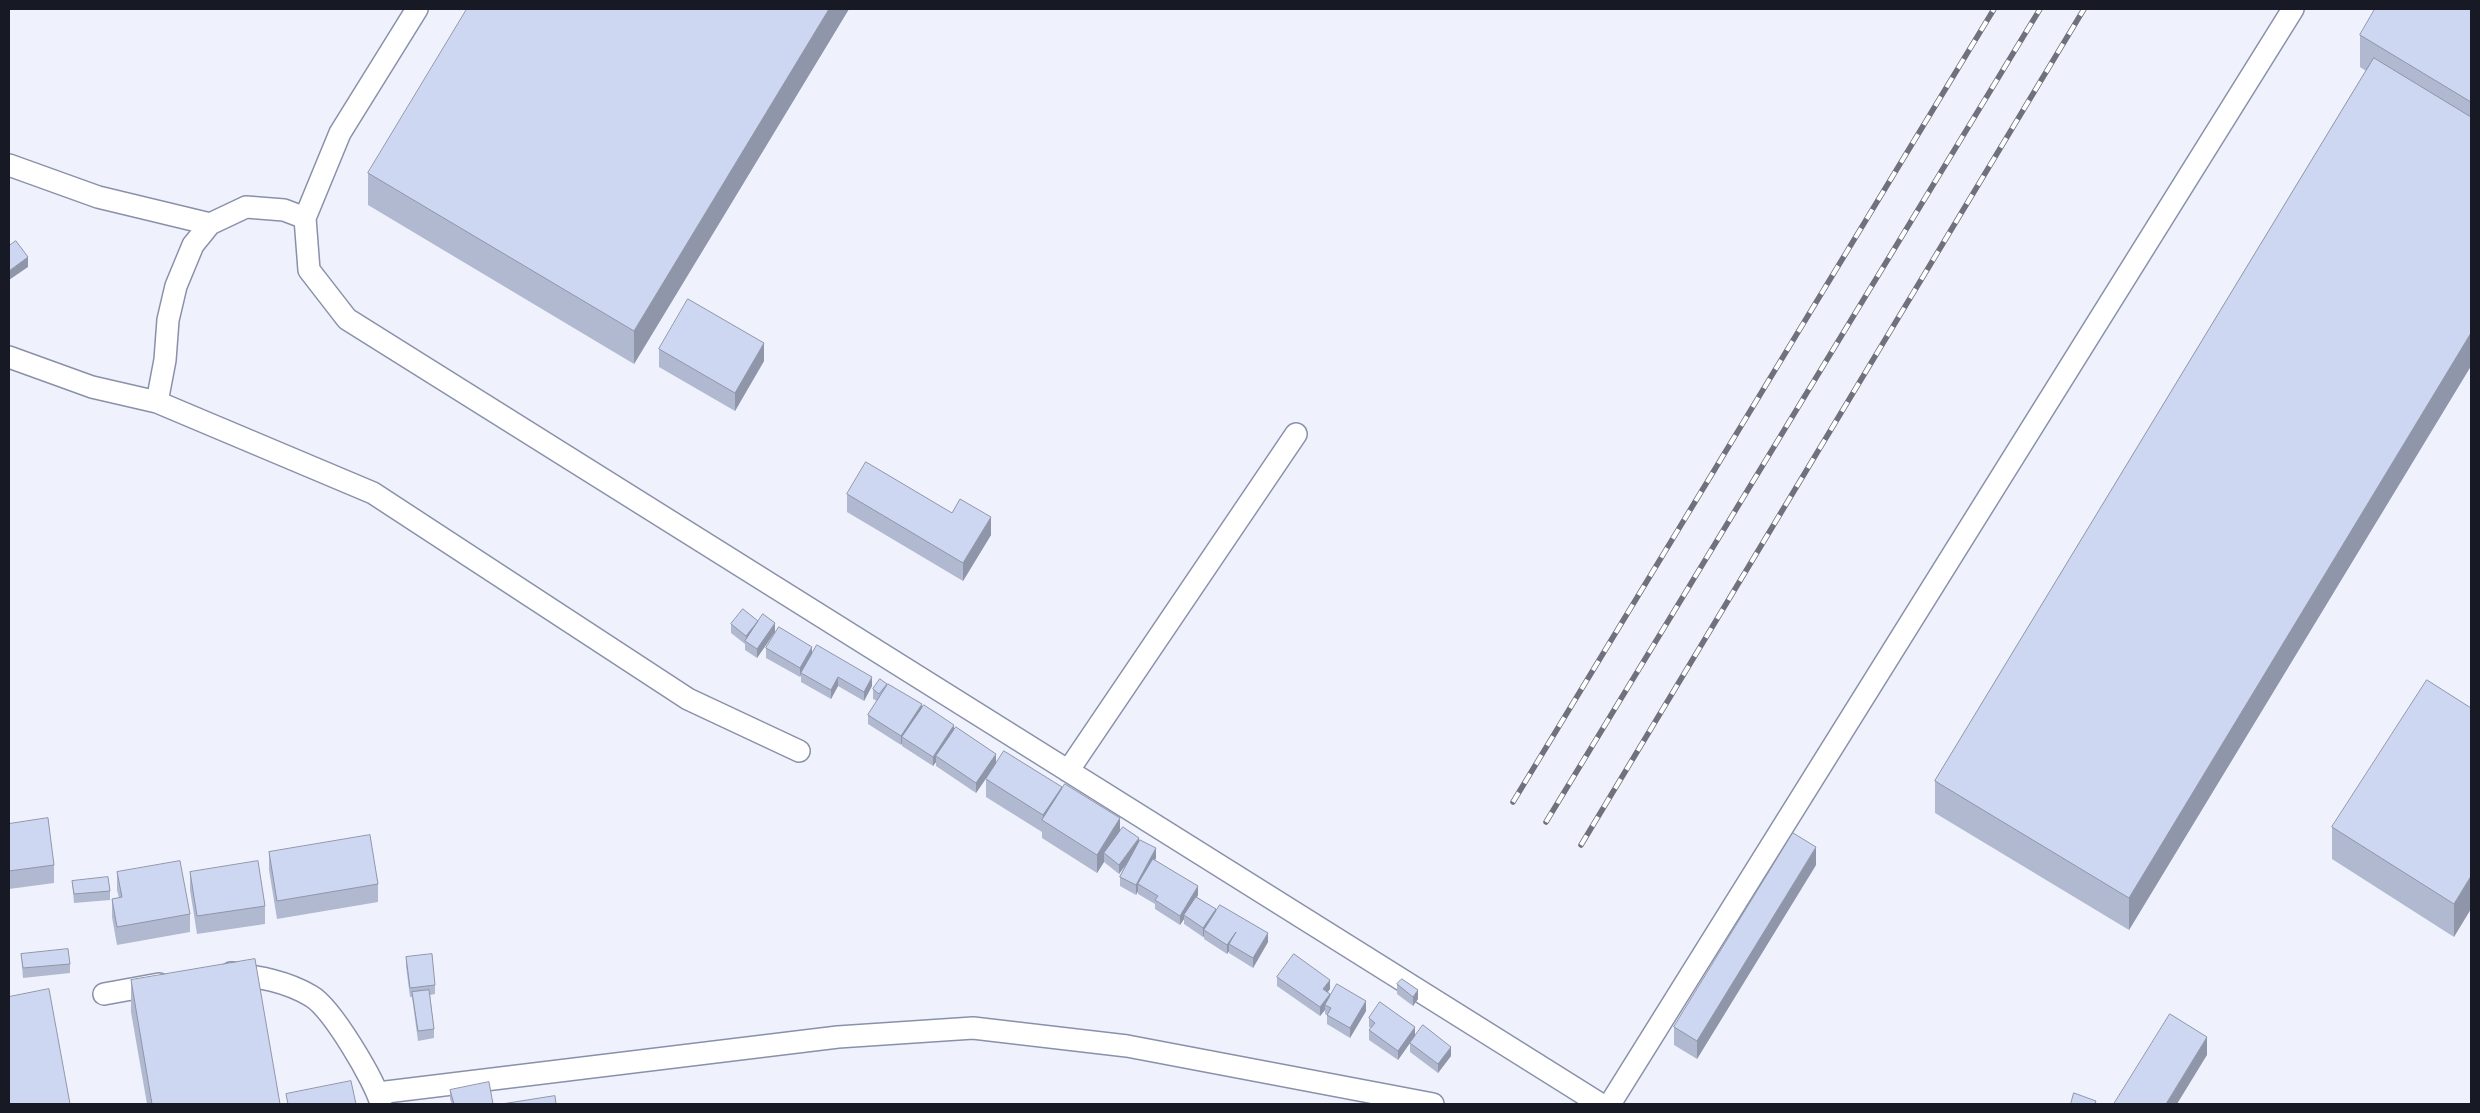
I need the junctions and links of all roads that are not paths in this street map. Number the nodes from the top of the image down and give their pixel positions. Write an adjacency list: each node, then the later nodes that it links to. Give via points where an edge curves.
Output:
1 (417, 9): 4 (lane, via 340,133)
2 (2293, 9): 17 (lane)
3 (9, 166): 5 (lane, via 98,197)
4 (305, 218): 5 (lane, via 284,210 246,207); 10 (lane, via 309,270 346,320)
5 (210, 224): 7 (lane, via 192,245 176,286)
6 (9, 357): 7 (lane, via 92,387)
7 (157, 402): 9 (lane, via 373,493 688,699)
8 (1296, 434): 10 (lane)
9 (799, 750)
10 (1068, 771): 16 (lane)
11 (213, 974): 14 (lane, via 222,972 272,979 313,997 346,1036)
12 (177, 981): 13 (lane)
13 (104, 994)
14 (379, 1098): 15 (lane, via 838,1037 973,1028 1127,1046)
15 (1433, 1104)
16 (1600, 1104)
17 (1610, 1104)

